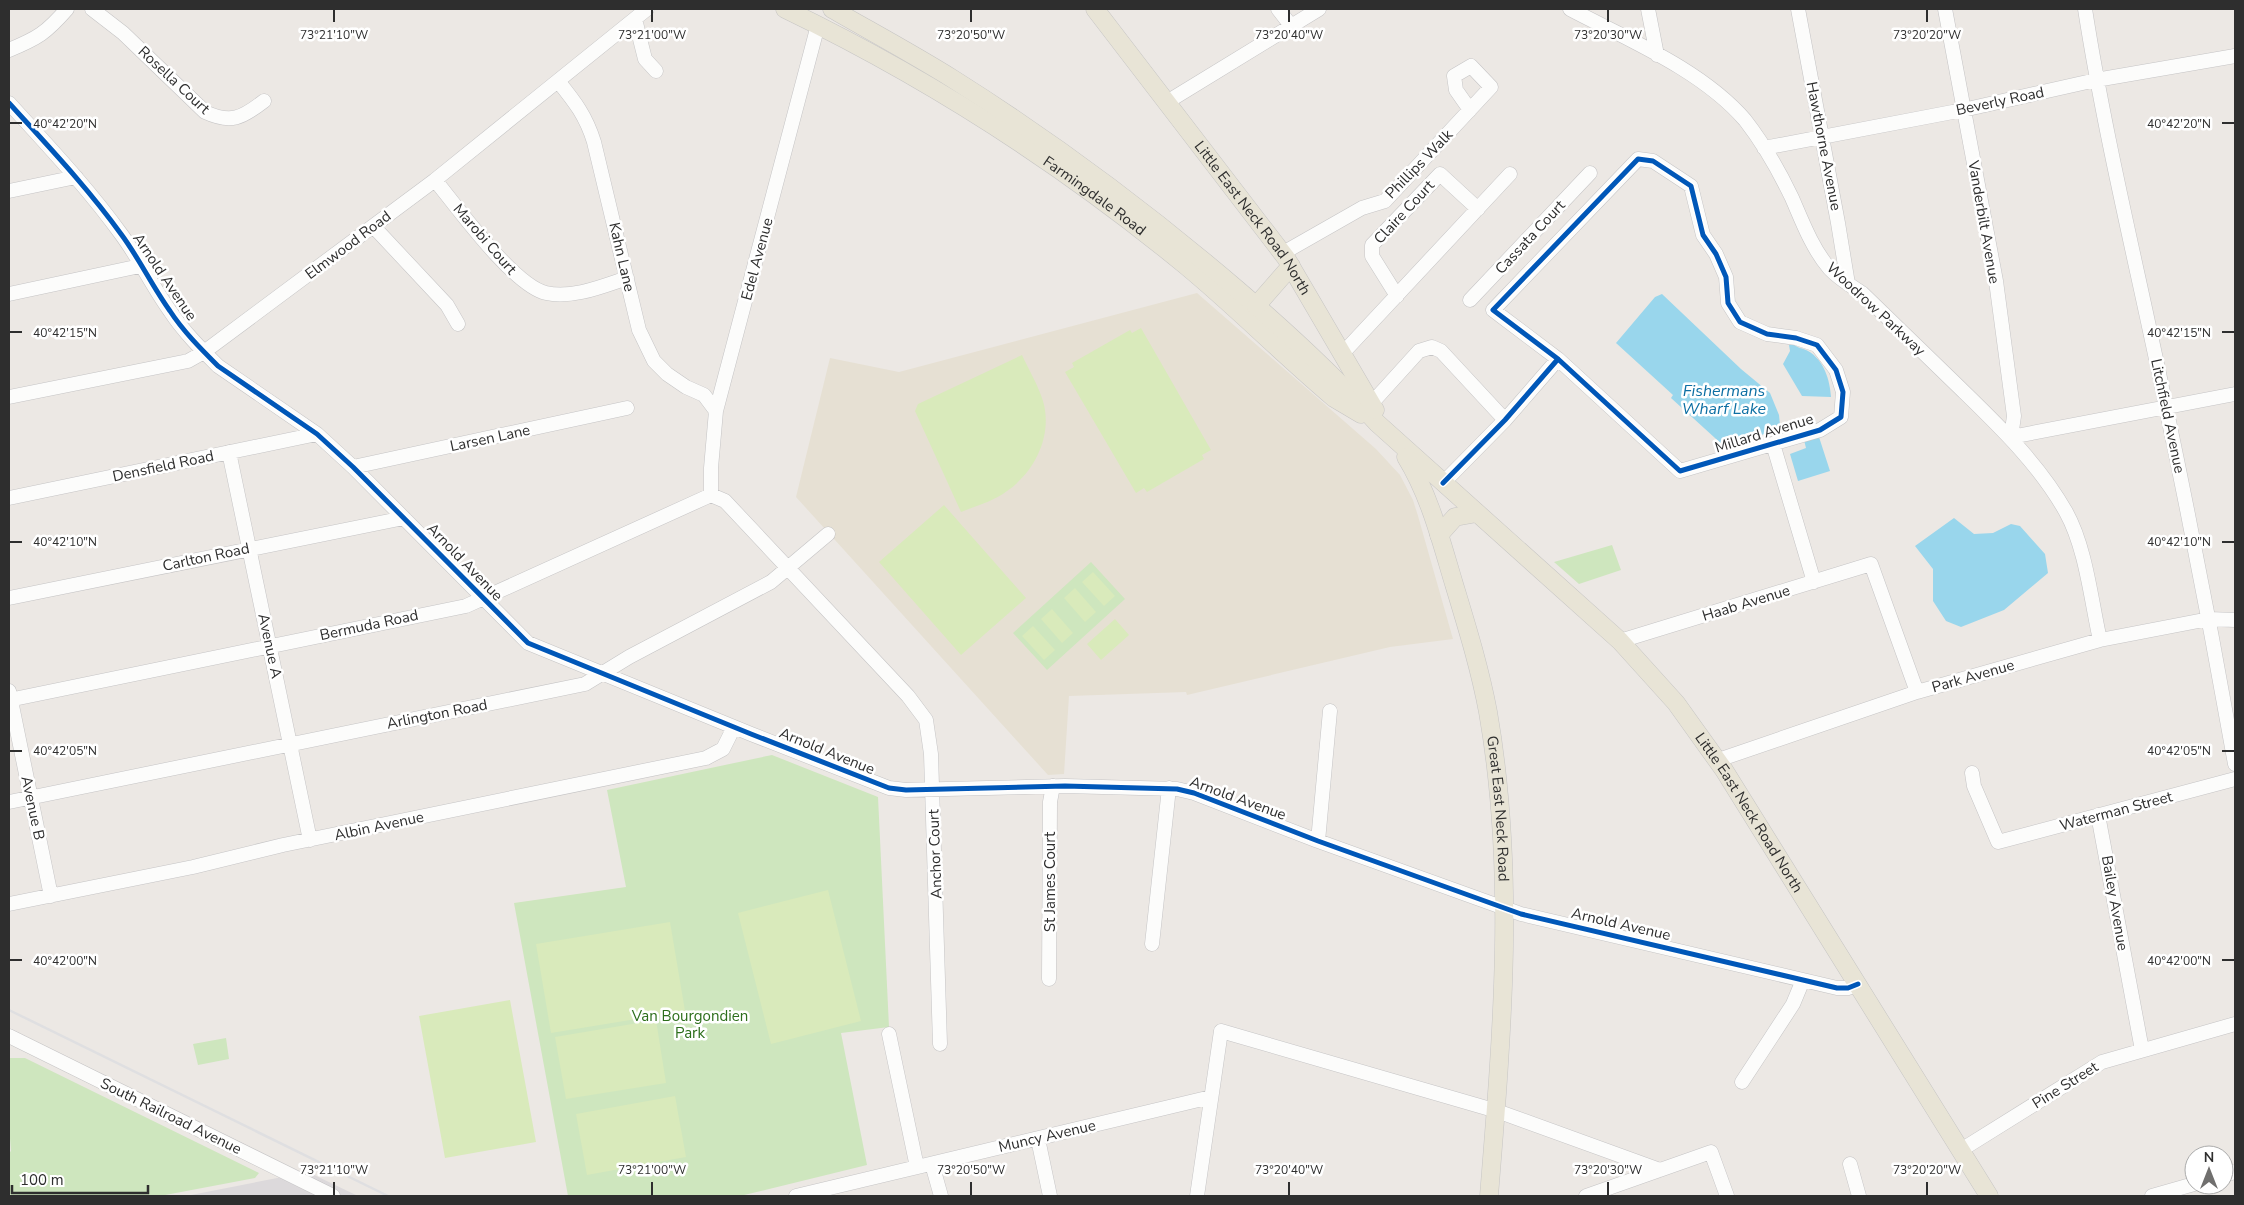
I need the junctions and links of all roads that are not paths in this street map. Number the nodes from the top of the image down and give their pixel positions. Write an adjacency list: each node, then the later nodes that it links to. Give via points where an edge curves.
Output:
1 (67, 9): 17 (street, via 48,30)
2 (92, 9): 23 (street, Rosella Court, via 123,32 205,112 233,119 248,114)
3 (647, 9): 14 (street, Elmwood Road)
4 (786, 9): 15 (main road, Farmingdale Road)
5 (832, 9): 44 (main road, Farmingdale Road, via 943,73 1068,157)
6 (1095, 9): 24 (main road, Little East Neck Road North)
7 (1278, 9): 16 (street)
8 (1319, 9): 16 (street)
9 (1570, 9): 18 (street, Woodrow Parkway)
10 (1648, 9): 18 (street)
11 (1798, 9): 28 (street, Hawthorne Avenue)
12 (1944, 9): 27 (street, Vanderbilt Avenue)
13 (2085, 9): 21 (street, Litchfield Avenue)
14 (635, 19): 20 (street, via 645,59); 22 (street, Elmwood Road)
15 (818, 25): 54 (street, Edel Avenue); 56 (main road, Farmingdale Road, via 956,102 1079,184 1200,277 1334,398)
16 (1292, 27): 24 (street)
17 (9, 50)
18 (1657, 55): 29 (street, Woodrow Parkway, via 1722,97)
19 (2235, 56): 21 (street, Beverly Road)
20 (656, 71)
21 (2096, 80): 27 (street, Beverly Road); 52 (street, Litchfield Avenue)
22 (558, 81): 33 (street, Elmwood Road); 39 (street, Kahn Lane, via 577,104 589,127)
23 (264, 101)
24 (1167, 102): 37 (main road, Little East Neck Road North)
25 (9, 103): 32 (street, Arnold Avenue)
26 (1470, 110): 37 (street, Phillips Walk, via 1385,201 1362,208)
27 (1963, 110): 28 (street, Beverly Road); 58 (street, Vanderbilt Avenue, via 1996,281 2014,416)
28 (1822, 136): 29 (street, Beverly Road); 40 (street, Hawthorne Avenue)
29 (1764, 148): 40 (street, Woodrow Parkway, via 1817,250 1829,268)
30 (1590, 173): 43 (street, Cassata Court)
31 (1510, 174): 35 (street)
32 (76, 177): 34 (street); 38 (street, Arnold Avenue, via 122,236)
33 (435, 180): 36 (street, Elmwood Road); 39 (street, Marobi Court, via 516,276 533,288 546,293 566,294)
34 (9, 191)
35 (1478, 209): 42 (street); 42 (street, Claire Court, via 1440,174 1372,245 1372,256)
36 (373, 226): 45 (street, via 446,305); 46 (street, Elmwood Road)
37 (1287, 260): 44 (main road); 47 (main road, Little East Neck Road North)
38 (140, 266): 41 (street); 46 (street, Arnold Avenue, via 170,312)
39 (627, 278): 54 (street, Kahn Lane, via 639,330 654,361 673,379 704,395)
40 (1848, 284): 58 (street, Woodrow Parkway, via 1862,293)
41 (9, 294)
42 (1397, 296): 47 (street)
43 (1470, 300)
44 (1256, 306): 56 (main road, Farmingdale Road, via 1343,385)
45 (458, 324)
46 (204, 352): 50 (street, Elmwood Road, via 188,361); 57 (street, Arnold Avenue, via 218,366)
47 (1342, 354): 51 (main road, Little East Neck Road North)
48 (1558, 359): 55 (street); 60 (street, Millard Avenue, via 1680,471); 60 (street, Millard Avenue, via 1493,310 1638,159 1653,161 1691,186 1703,235 1726,277 1728,304 1740,322 1767,334 1816,345 1836,370 1843,392 1841,417 1820,430)
49 (2235, 394): 52 (street)
50 (9, 396)
51 (1371, 404): 55 (street, via 1419,351 1432,347 1441,351); 59 (main road, Little East Neck Road North)
52 (2166, 407): 58 (street); 75 (street, Litchfield Avenue)
53 (627, 408): 62 (street, Larsen Lane)
54 (716, 411): 64 (street, Edel Avenue)
55 (1505, 420): 63 (street)
56 (1377, 424): 59 (main road, Farmingdale Road)
57 (317, 434): 61 (street, Densfield Road); 62 (street, Arnold Avenue)
58 (2011, 437): 77 (street, Woodrow Parkway, via 2066,512 2082,556)
59 (1394, 439): 63 (main road, Little East Neck Road North); 69 (main road, Great East Neck Road, via 1423,487)
60 (1773, 444): 72 (street, Millard Avenue)
61 (229, 452): 65 (street, Densfield Road); 70 (street, Avenue A)
62 (353, 467): 67 (street, Arnold Avenue)
63 (1443, 483): 66 (main road, Little East Neck Road North)
64 (711, 495): 71 (street, Anchor Court, via 725,501); 74 (street, Bermuda Road)
65 (9, 498)
66 (1477, 513): 69 (main road, via 1455,517); 78 (main road, Little East Neck Road North)
67 (404, 518): 70 (street, Carlton Road); 74 (street, Arnold Avenue)
68 (828, 534): 71 (street, Arlington Road)
69 (1439, 534): 100 (main road, Great East Neck Road, via 1472,643 1488,711 1499,797)
70 (249, 548): 73 (street, Carlton Road); 79 (street, Avenue A)
71 (789, 568): 80 (street, Arlington Road, via 771,582); 92 (street, Anchor Court, via 908,696 926,720)
72 (1814, 582): 78 (street, Haab Avenue); 81 (street, Haab Avenue, via 1871,564)
73 (9, 598)
74 (483, 599): 79 (street, Bermuda Road, via 466,606); 80 (street, Arnold Avenue, via 528,644)
75 (2209, 619): 76 (street, Park Avenue); 77 (street, Park Avenue); 87 (street, Litchfield Avenue)
76 (2235, 620)
77 (2100, 640): 81 (street, Park Avenue)
78 (1620, 641): 86 (main road, Little East Neck Road North, via 1676,702)
79 (270, 646): 82 (street, Bermuda Road); 85 (street, Avenue A)
80 (603, 674): 84 (street, Arnold Avenue); 85 (street, Arlington Road, via 585,684)
81 (1918, 692): 86 (street, Park Avenue)
82 (9, 697): 93 (street, Avenue B)
83 (1330, 712): 97 (street)
84 (734, 727): 92 (street, Arnold Avenue, via 883,786 901,790); 96 (street, Albin Avenue, via 723,749 706,758)
85 (290, 743): 93 (street, Arlington Road); 96 (street, Avenue A)
86 (1718, 760): 104 (main road, Little East Neck Road North)
87 (2235, 764)
88 (1972, 773): 95 (street, Waterman Street, via 1974,786 1998,842)
89 (2235, 779): 95 (street, Waterman Street)
90 (1054, 786): 91 (street, Arnold Avenue); 92 (street, Arnold Avenue); 102 (street, St James Court, via 1050,802)
91 (1170, 788): 97 (street, Arnold Avenue, via 1194,793); 101 (street)
92 (934, 790): 108 (street, Anchor Court)
93 (30, 797): 94 (street, Arlington Road); 98 (street, Avenue B)
94 (9, 802)
95 (2098, 815): 109 (street, Bailey Avenue)
96 (310, 840): 98 (street, Albin Avenue)
97 (1318, 841): 100 (street, Arnold Avenue)
98 (51, 896): 99 (street, Albin Avenue)
99 (9, 904)
100 (1503, 907): 103 (street, Arnold Avenue, via 1545,920); 112 (main road, Great East Neck Road)
101 (1152, 944)
102 (1049, 979)
103 (1803, 980): 104 (street, Arnold Avenue, via 1841,989); 110 (street, via 1793,1004)
104 (1858, 984): 114 (main road, Little East Neck Road North)
105 (2235, 1024): 109 (street, Pine Street)
106 (889, 1034): 117 (street)
107 (9, 1036): 121 (street, South Railroad Avenue)
108 (940, 1044)
109 (2142, 1050): 114 (street, Pine Street, via 2102,1062)
110 (1742, 1082)
111 (1211, 1097): 112 (street, via 1221,1031); 113 (street, Muncy Avenue); 125 (street)
112 (1497, 1111): 118 (street); 126 (main road, Great East Neck Road)
113 (1038, 1138): 115 (street, Muncy Avenue); 124 (street)
114 (1961, 1150): 130 (main road, Little East Neck Road North)
115 (932, 1164): 117 (street, Muncy Avenue); 123 (street)
116 (1850, 1164): 129 (street)
117 (918, 1167): 120 (street, Muncy Avenue)
118 (1660, 1170): 127 (street); 128 (street, via 1711,1152)
119 (2184, 1187): 131 (street)
120 (833, 1192): 122 (street, Muncy Avenue)
121 (333, 1196)
122 (796, 1196)
123 (941, 1196)
124 (1050, 1196)
125 (1197, 1196)
126 (1489, 1196)
127 (1586, 1196)
128 (1727, 1196)
129 (1859, 1196)
130 (1989, 1196)
131 (2152, 1196)

